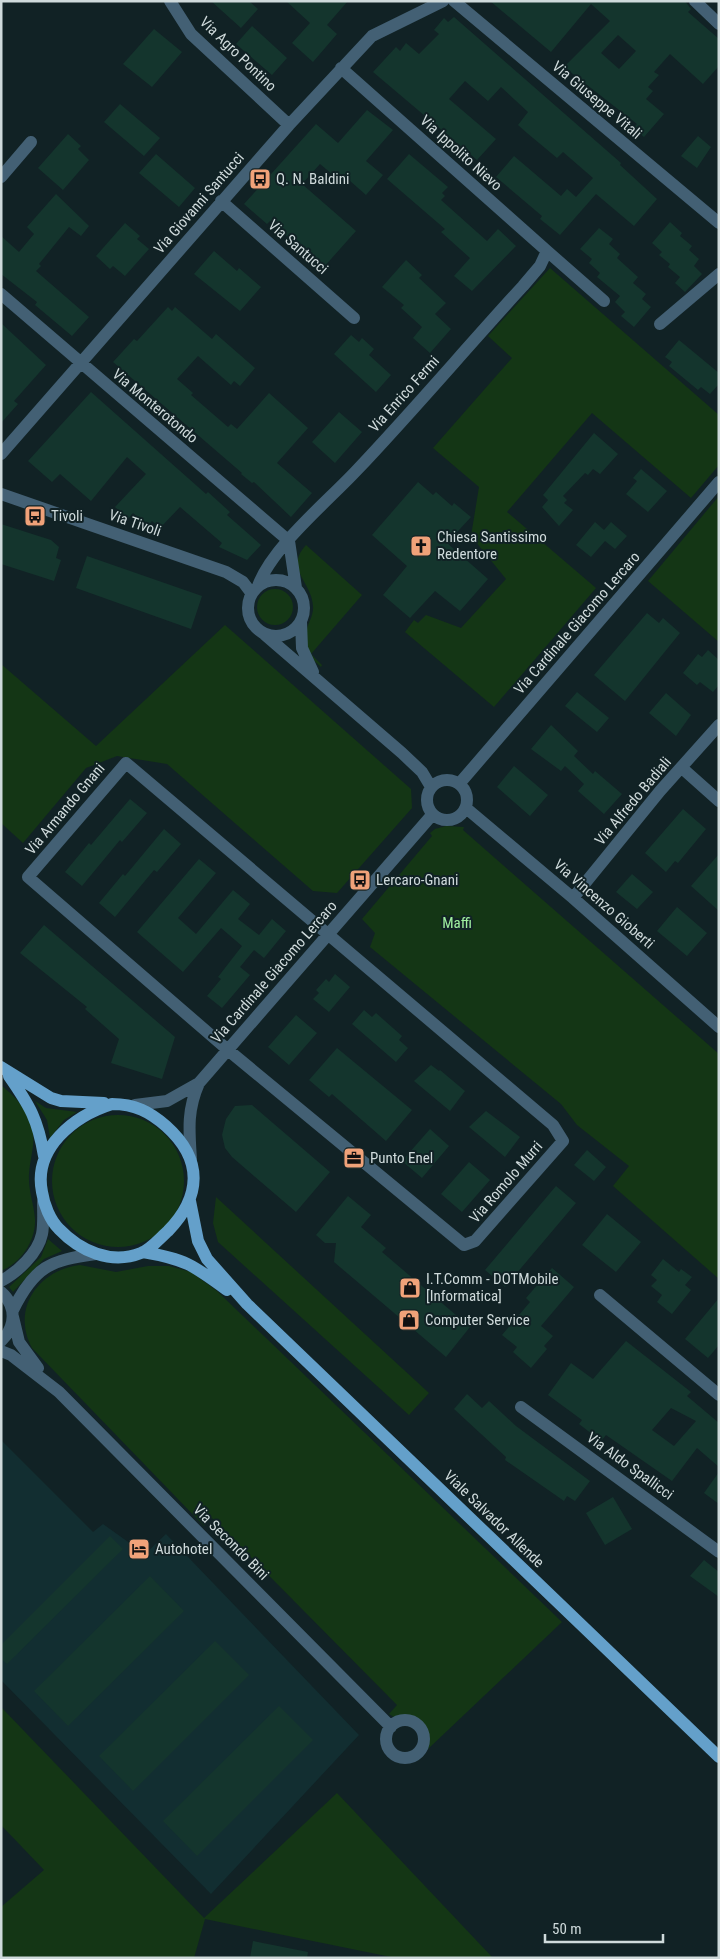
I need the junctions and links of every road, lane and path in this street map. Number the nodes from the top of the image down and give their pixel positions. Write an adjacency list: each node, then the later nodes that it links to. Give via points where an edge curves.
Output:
1 (170, 1): 7 (street, Via Agro Pontino, via 192,34)
2 (443, 1): 6 (street, Via Giovanni Santucci, via 372,36)
3 (454, 1): 11 (street, Via Giuseppe Vitali)
4 (695, 1): 5 (street)
5 (719, 24)
6 (341, 68): 7 (street, Via Giovanni Santucci); 12 (street, Via Ippolito Nievo)
7 (289, 125): 10 (street, Via Giovanni Santucci)
8 (31, 142): 9 (street)
9 (1, 177)
10 (221, 202): 16 (street, Via Santucci); 18 (street, Via Giovanni Santucci)
11 (719, 223)
12 (547, 251): 15 (street); 22 (street, Via Enrico Fermi, via 540,266)
13 (719, 274): 17 (street)
14 (1, 294): 18 (street, Via Monterotondo)
15 (604, 301)
16 (354, 318)
17 (660, 324)
18 (80, 363): 19 (street, Via Giovanni Santucci); 22 (street, Via Monterotondo)
19 (3, 448)
20 (719, 482): 30 (street, Via Cardinale Giacomo Lercaro)
21 (1, 494): 24 (street, Via Tivoli, via 226,572)
22 (289, 541): 23 (street); 24 (street, Via Enrico Fermi, via 263,573)
23 (296, 588): 24 (street, via 281,580 273,580); 25 (street, via 304,604)
24 (255, 590): 26 (street, via 248,609 249,616 252,624)
25 (301, 622): 26 (street, via 281,636); 27 (street, via 304,653)
26 (264, 634): 27 (street)
27 (318, 680): 31 (street, via 422,772)
28 (719, 725): 29 (street, Via Alfredo Badiali)
29 (682, 768): 32 (street); 35 (street, Via Alfredo Badiali)
30 (459, 784): 31 (street, via 442,780); 33 (street, via 467,795)
31 (431, 787): 34 (street, via 426,804)
32 (719, 801)
33 (466, 808): 34 (street, via 450,821); 35 (street, Via Vincenzo Gioberti)
34 (432, 815): 36 (street, Via Cardinale Giacomo Lercaro)
35 (573, 898): 37 (street, Via Vincenzo Gioberti)
36 (328, 935): 38 (street, Via Cardinale Giacomo Lercaro); 38 (street, Via Armando Gnani, via 126,763 28,877); 38 (street, Via Romolo Murri, via 553,1125 563,1142 475,1241 464,1244)
37 (719, 1027)
38 (228, 1050): 40 (street, Via Cardinale Giacomo Lercaro)
39 (4, 1069): 41 (main road, via 51,1098); 43 (main road, via 31,1108 40,1131)
40 (199, 1083): 42 (street, Via Cardinale Giacomo Lercaro, via 167,1101); 44 (street, Via Cardinale Giacomo Lercaro, via 190,1103)
41 (112, 1104): 42 (main road); 43 (main road, via 92,1110 74,1123)
42 (135, 1106): 44 (main road, via 171,1131)
43 (44, 1156): 46 (main road, via 41,1171)
44 (191, 1159): 45 (main road, via 193,1187)
45 (190, 1201): 47 (main road, via 177,1221); 52 (main road, Viale Salvador Allende, via 198,1241 207,1258)
46 (43, 1202): 48 (main road, via 55,1225 73,1243); 49 (street, via 39,1241 19,1268)
47 (142, 1252): 48 (main road, via 112,1257); 52 (main road, Viale Salvador Allende, via 174,1257 191,1264)
48 (96, 1254): 53 (street, via 54,1262 38,1273 23,1288)
49 (1, 1281)
50 (1, 1292): 53 (street)
51 (600, 1295): 57 (street)
52 (247, 1304): 61 (main road, Viale Salvador Allende)
53 (13, 1313): 54 (street, via 12,1327); 56 (street, Via Secondo Bini, via 19,1342)
54 (1, 1341)
55 (1, 1351): 56 (street, Via Secondo Bini)
56 (47, 1380): 60 (street, Via Secondo Bini)
57 (719, 1395)
58 (521, 1407): 59 (street, Via Aldo Spallicci)
59 (719, 1552)
60 (391, 1727)
61 (719, 1756)

